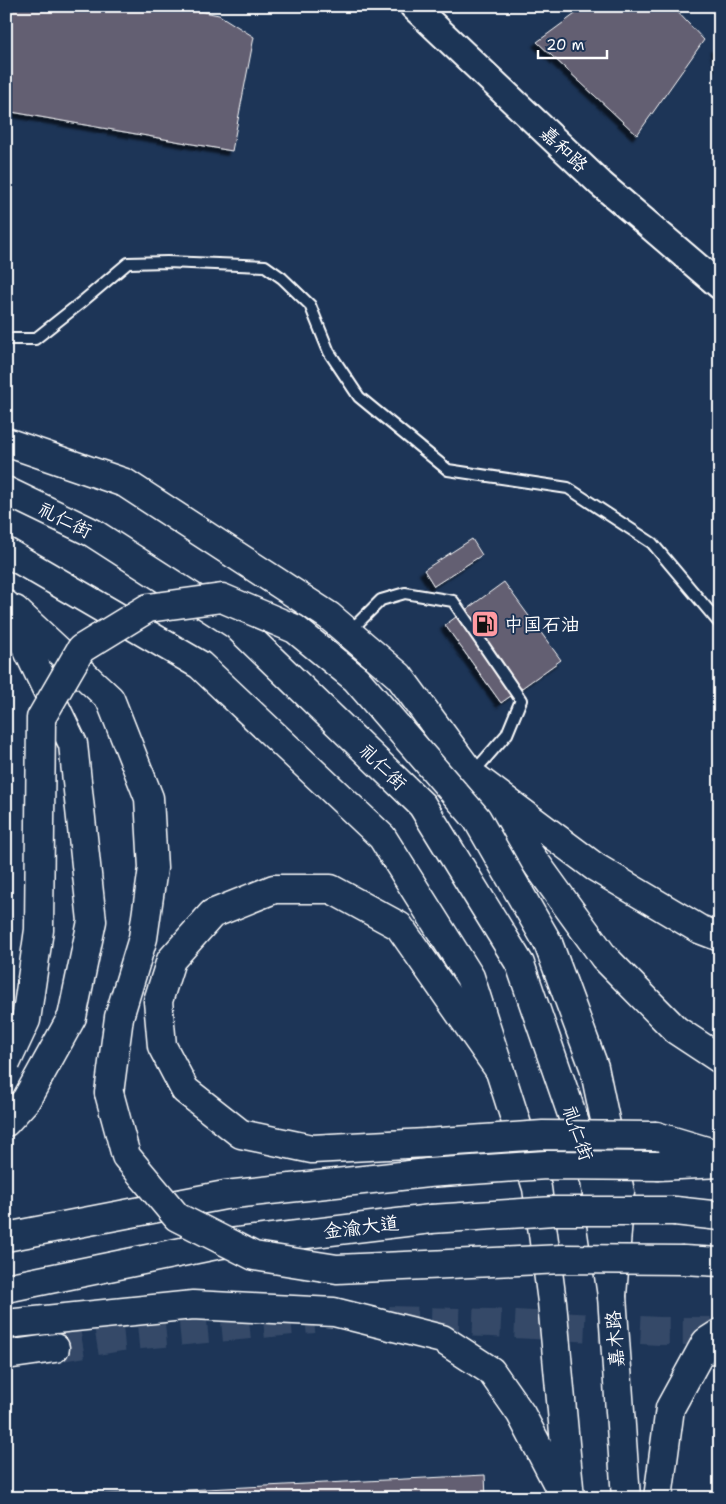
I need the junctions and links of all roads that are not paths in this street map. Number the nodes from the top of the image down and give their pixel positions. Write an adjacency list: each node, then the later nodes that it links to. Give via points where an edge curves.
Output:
1 (412, 6): 2 (street, 嘉和路, via 601,184)
2 (720, 286)
3 (6, 339): 8 (lane, via 35,339 128,263 265,266 310,305 329,352 360,397 448,470 568,488 652,543)
4 (6, 442): 9 (main road, via 125,483 329,616)
5 (6, 491): 18 (main road, 礼仁街, via 93,533 236,625 422,805 520,964)
6 (6, 552): 14 (main road, via 200,665 382,837 470,977)
7 (6, 604): 15 (main road, via 72,744 92,921 72,1017 26,1100); 21 (main road, bridge, via 110,700 149,798 154,868 144,938 119,1017 109,1093 126,1156 177,1217 254,1256 337,1269 563,1259)
8 (720, 624)
9 (349, 633): 10 (main road, via 399,676); 10 (lane, via 381,600 405,593 453,602 521,700 507,734)
10 (472, 775): 11 (main road, via 595,867 699,929); 12 (main road, via 604,957 676,1030)
11 (720, 937)
12 (720, 1059)
13 (6, 1063): 23 (main road, bridge, via 26,1020 39,930 41,718 81,649 148,608 222,598 295,629 356,679 477,819 548,943 594,1067 620,1192)
14 (500, 1071): 16 (main road, bridge, via 399,926 331,889 274,889 212,914 171,960 158,1002 162,1046 185,1090 241,1134 312,1149 543,1135 656,1136); 29 (main road, via 537,1188 552,1302)
15 (6, 1122)
16 (720, 1155)
17 (720, 1163): 20 (main road, bridge, via 546,1165 428,1173 225,1195)
18 (595, 1181): 23 (main road, 嘉木路)
19 (720, 1216): 22 (main road, 金渝大道, bridge, via 675,1211 554,1211 431,1219 221,1244)
20 (6, 1237)
21 (720, 1262)
22 (6, 1288)
23 (612, 1296): 30 (main road, 嘉木路)
24 (6, 1324): 28 (main road, via 193,1305 334,1312 442,1339 492,1371 521,1414)
25 (720, 1333): 31 (main road, via 706,1342 670,1408)
26 (55, 1348): 27 (main road)
27 (6, 1355)
28 (565, 1498)
29 (570, 1498)
30 (626, 1498)
31 (658, 1498)

